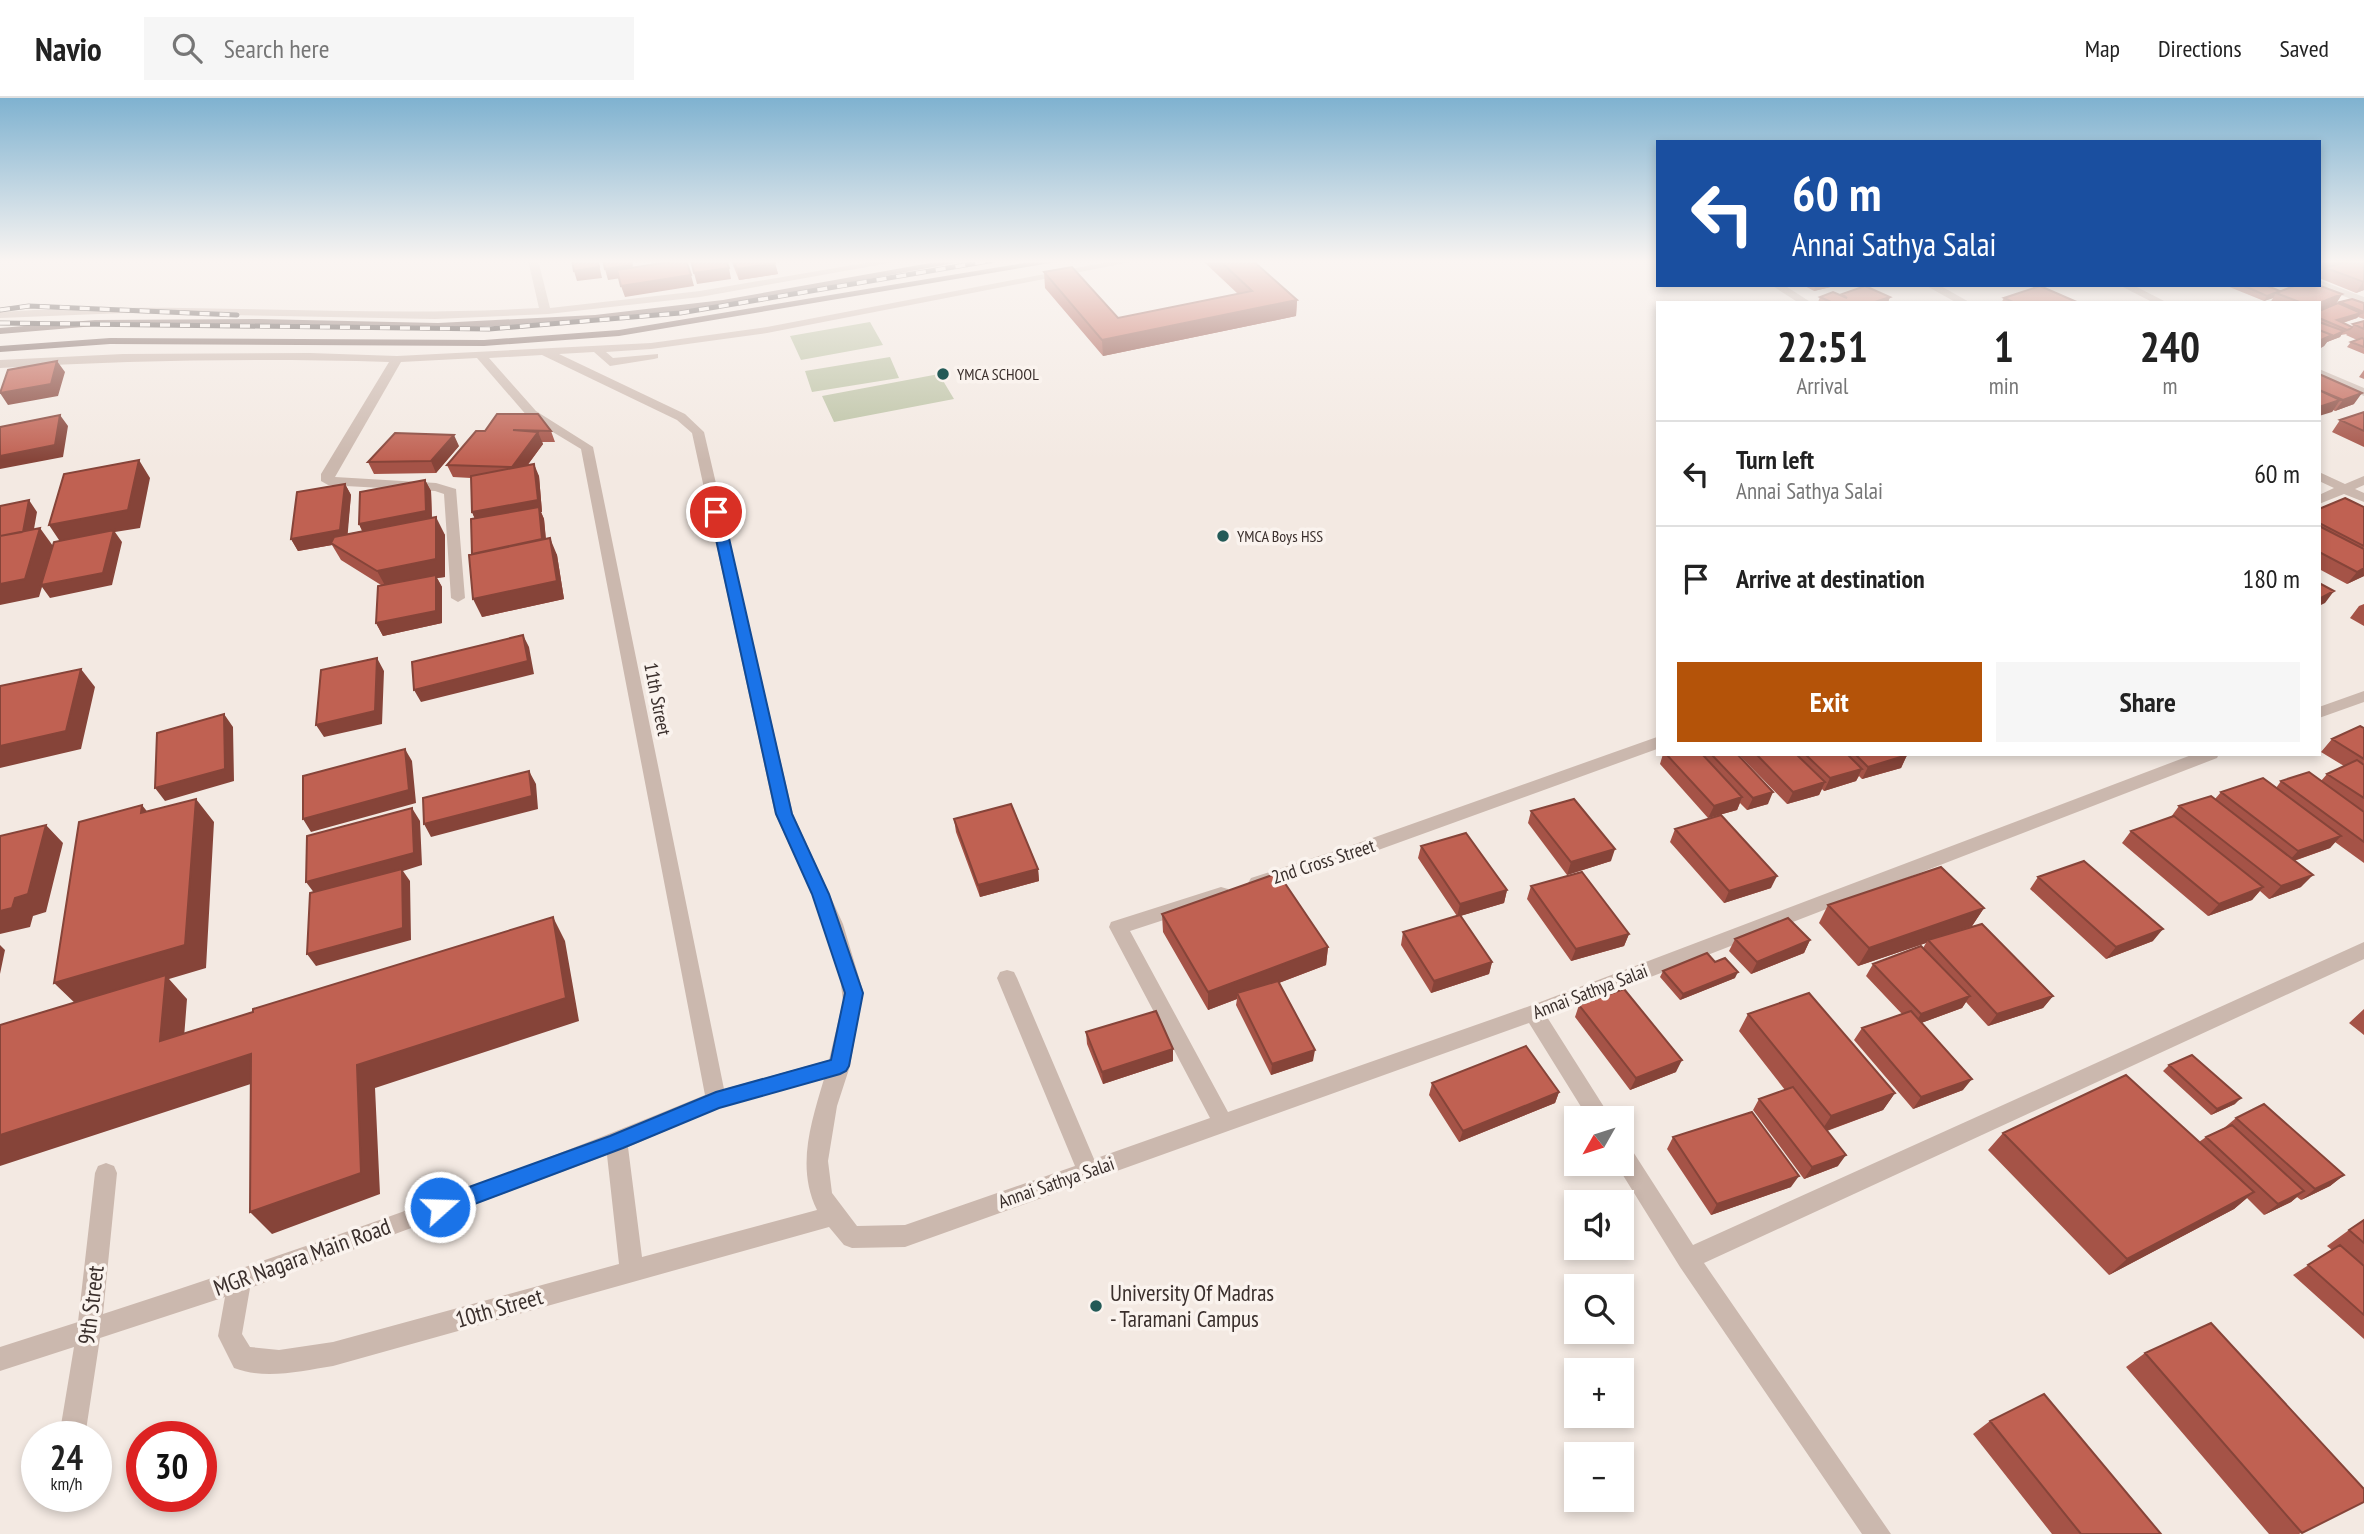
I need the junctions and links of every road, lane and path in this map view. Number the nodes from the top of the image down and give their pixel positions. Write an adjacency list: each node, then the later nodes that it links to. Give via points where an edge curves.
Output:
1 (47, 327): 4 (main road)
2 (655, 327): 5 (main road, via 484,343)
3 (779, 327): 7 (street, via 737,335 730,343 698,351 610,362 597,349)
4 (0, 331)
5 (324, 343): 6 (main road, via 110,341); 9 (main road)
6 (0, 349)
7 (543, 351): 8 (street); 27 (street, Annai Sathya Salai, via 681,417 698,432 784,814 821,894 854,993)
8 (479, 354): 10 (street); 28 (street, 11th Street, via 532,414 587,447)
9 (286, 356): 10 (street); 11 (street, via 123,357)
10 (397, 359): 19 (street, via 328,481 436,487 451,492)
11 (0, 364)
12 (2321, 373): 13 (street)
13 (2364, 392)
14 (2321, 477): 16 (street)
15 (2364, 481): 16 (street)
16 (2344, 488): 17 (street); 18 (street)
17 (2364, 498)
18 (2321, 499)
19 (458, 598)
20 (2364, 696): 21 (street)
21 (2321, 712)
22 (1656, 743): 30 (street, 2nd Cross Street, via 1353,852 1118,927)
23 (2206, 756): 26 (street, Annai Sathya Salai)
24 (2364, 950): 36 (street)
25 (1007, 978): 32 (street)
26 (1534, 1013): 29 (street); 30 (street, Annai Sathya Salai)
27 (840, 1066): 28 (street, MGR Nagara Main Road); 35 (street, Annai Sathya Salai, via 822,1127 817,1180)
28 (716, 1100): 31 (street, MGR Nagara Main Road)
29 (1592, 1106)
30 (1223, 1124): 32 (street, Annai Sathya Salai)
31 (616, 1142): 37 (street); 38 (street, MGR Nagara Main Road)
32 (1088, 1171): 35 (street, Annai Sathya Salai, via 905,1236 852,1237)
33 (106, 1173): 39 (street, 9th Street)
34 (1634, 1173): 36 (street)
35 (832, 1216): 37 (street, 10th Street)
36 (1688, 1259): 42 (street)
37 (632, 1271): 38 (street, 10th Street, via 333,1354 279,1362 243,1359 230,1336)
38 (239, 1281): 39 (street, MGR Nagara Main Road)
39 (89, 1331): 40 (street, MGR Nagara Main Road); 41 (street, 9th Street)
40 (0, 1359)
41 (75, 1421)
42 (1878, 1534)

